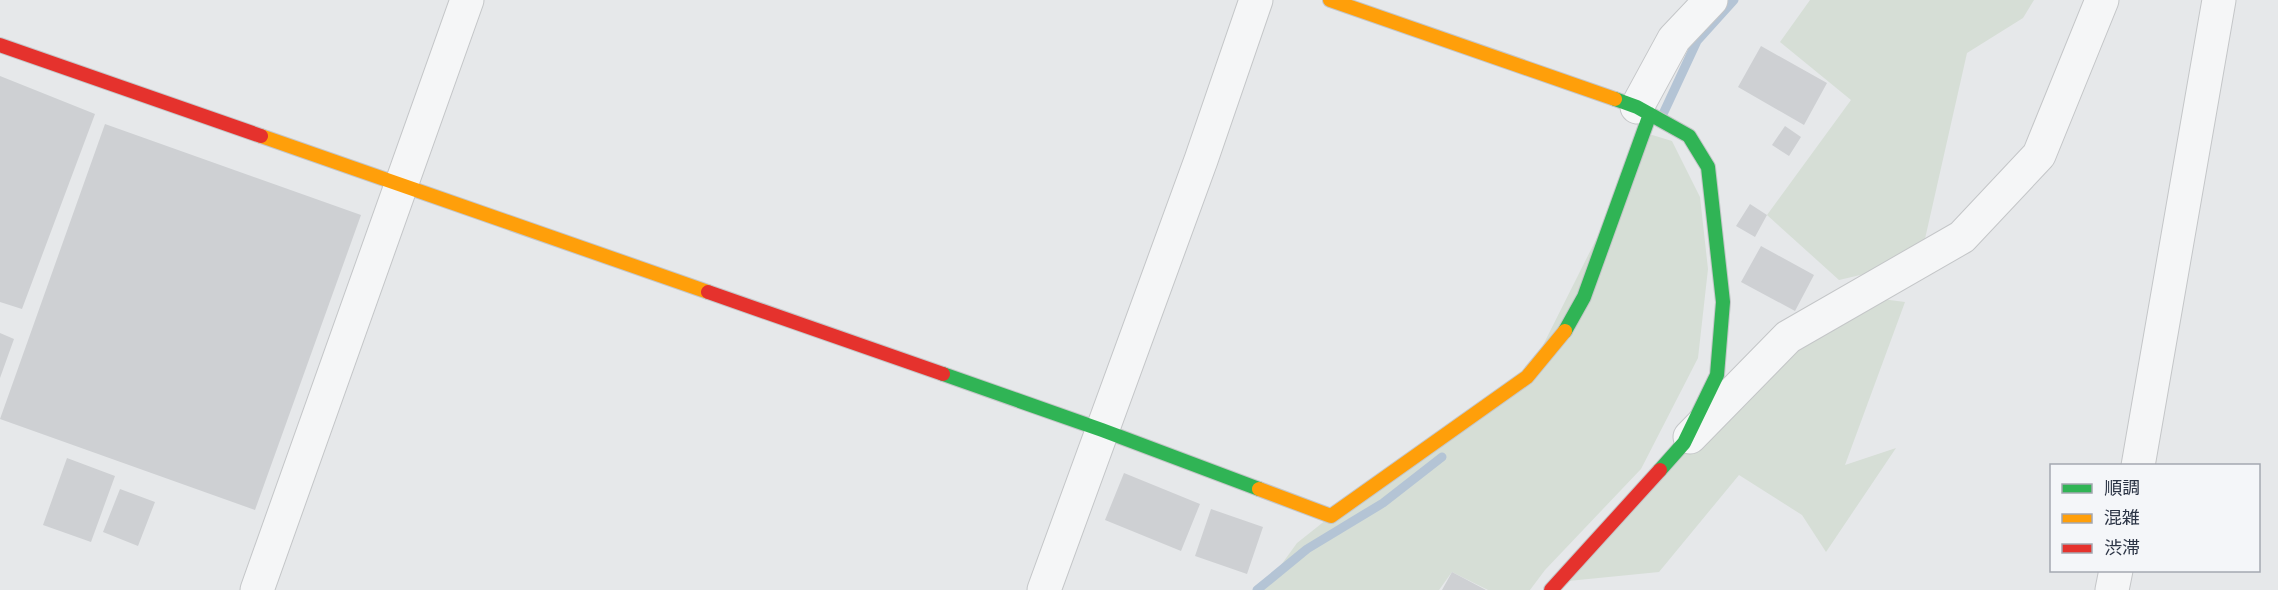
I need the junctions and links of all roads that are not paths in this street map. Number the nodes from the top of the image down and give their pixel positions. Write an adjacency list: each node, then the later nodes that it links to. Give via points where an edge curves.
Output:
1 (467, 0): 9 (street)
2 (1256, 0): 10 (street)
3 (1330, 0): 8 (street)
4 (1711, 0): 8 (street, via 1674,39)
5 (2102, 0): 11 (street, via 2039,155 1962,237 1788,337)
6 (2219, 0): 12 (street)
7 (0, 45): 9 (street)
8 (1643, 111): 10 (street, via 1584,297 1568,328 1527,377 1331,516); 11 (street, via 1689,136 1708,167 1723,302 1717,375)
9 (401, 186): 10 (street); 14 (street)
10 (1102, 430): 15 (street)
11 (1684, 443): 16 (street)
12 (2138, 464)
13 (2116, 572): 17 (street)
14 (257, 590)
15 (1044, 590)
16 (1551, 590)
17 (2112, 590)

